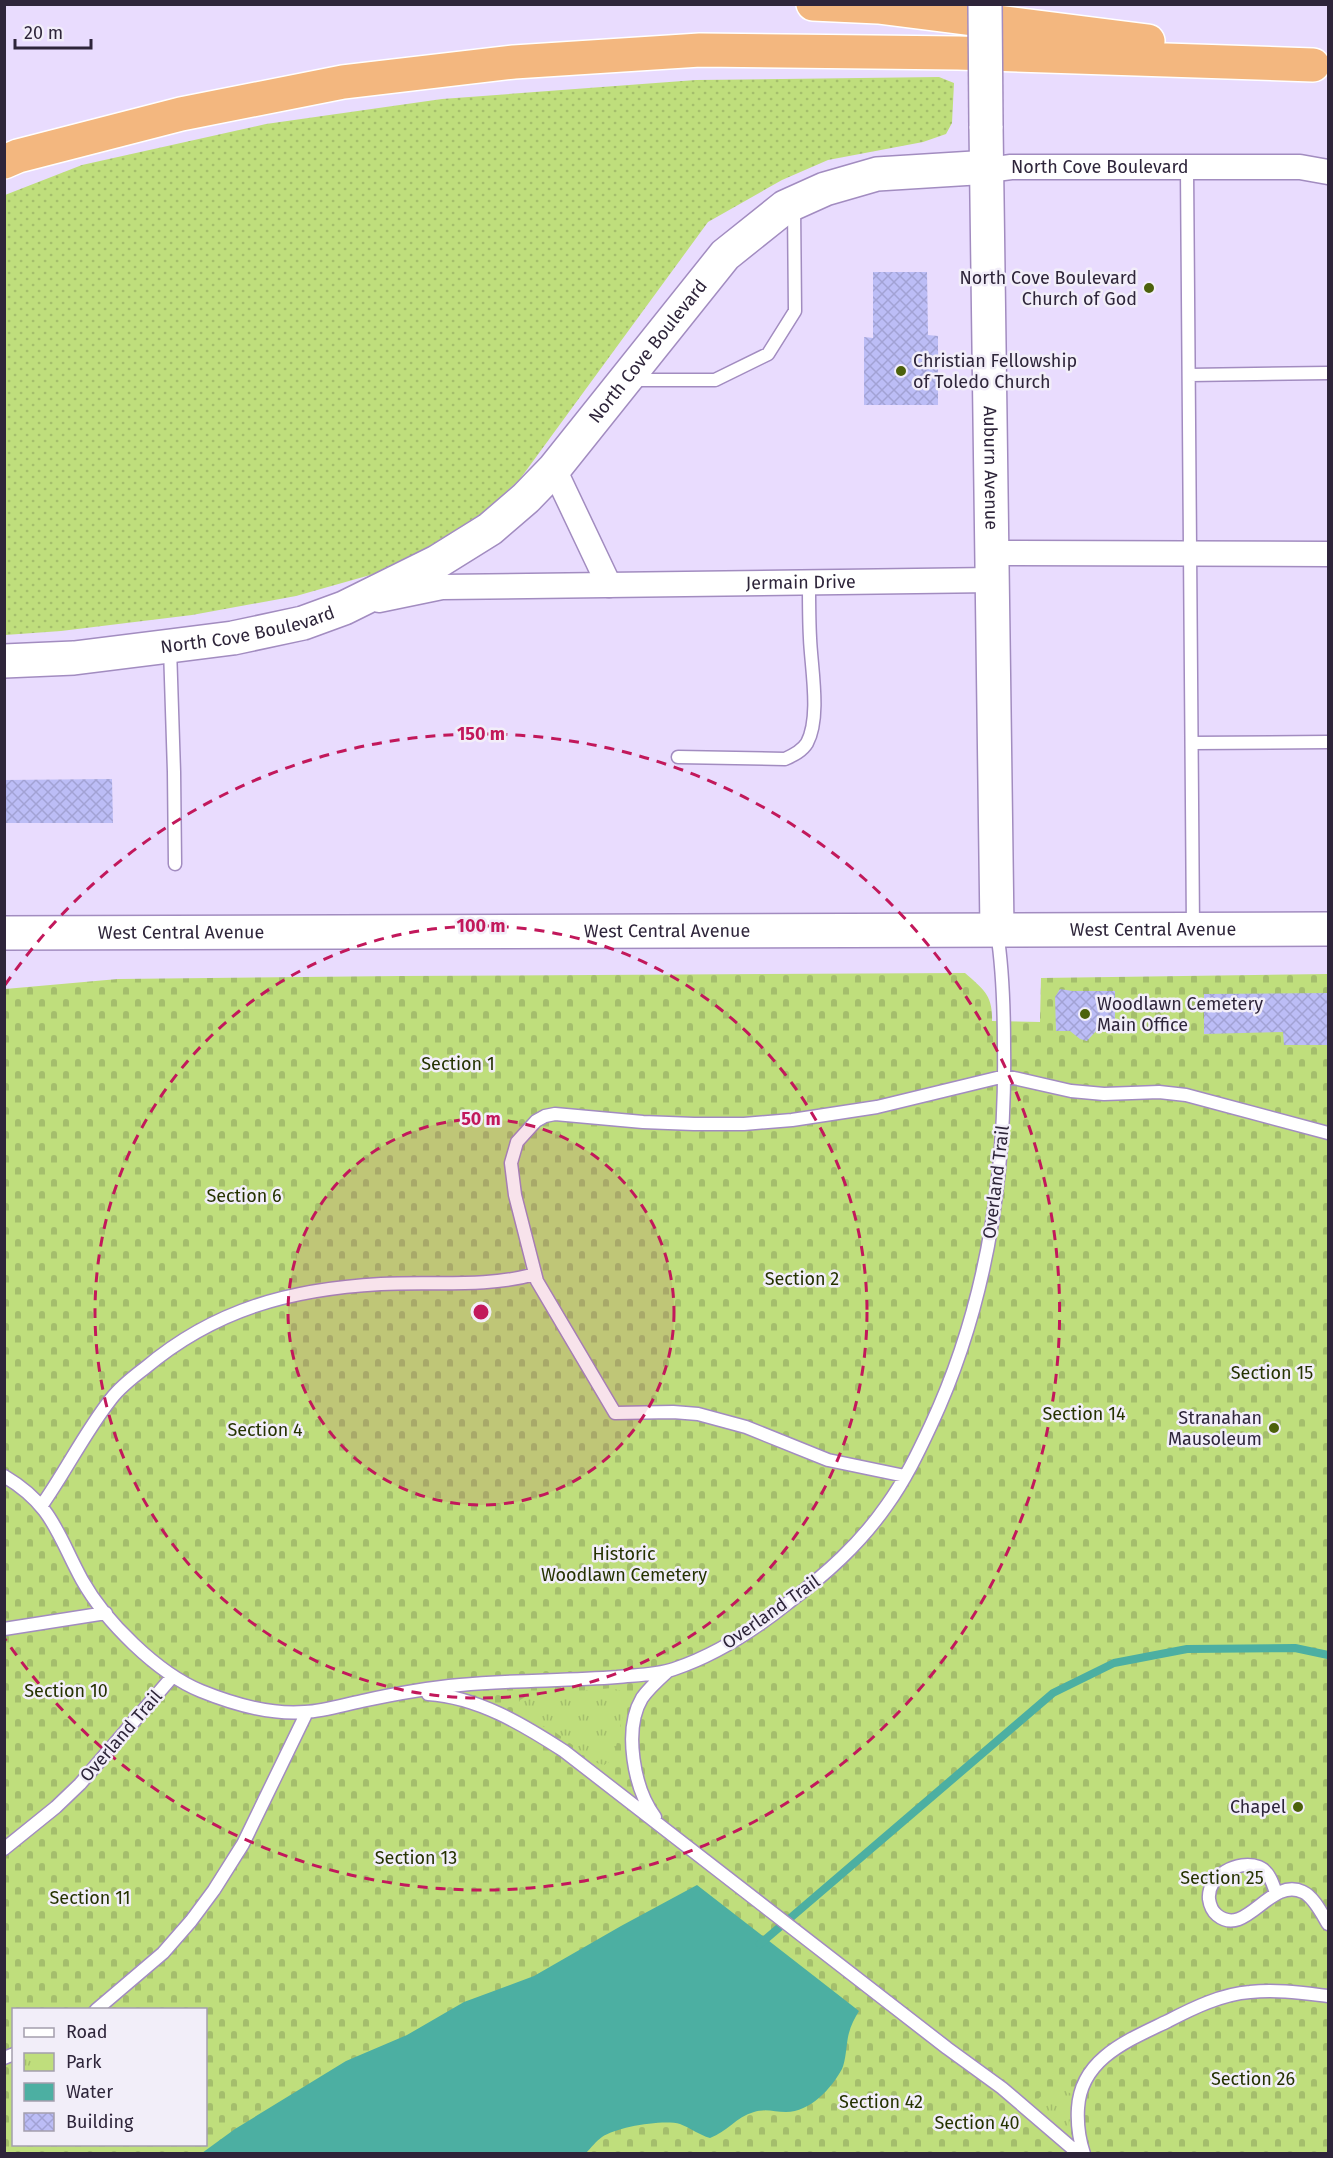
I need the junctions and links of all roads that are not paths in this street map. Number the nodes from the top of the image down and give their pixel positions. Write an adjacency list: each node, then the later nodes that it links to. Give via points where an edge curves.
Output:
1 (813, 4): 3 (highway, via 878,7)
2 (986, 4): 6 (street, Auburn Avenue, bridge)
3 (1321, 66): 4 (highway, via 947,53 712,50 514,62 331,84 181,114)
4 (4, 162)
5 (1187, 169): 6 (street, North Cove Boulevard); 7 (street, North Cove Boulevard, via 1300,167); 10 (lane)
6 (988, 170): 8 (street, North Cove Boulevard, via 878,174 825,189); 15 (street, Auburn Avenue)
7 (1329, 172)
8 (794, 203): 11 (street, North Cove Boulevard, via 725,255); 11 (lane, via 795,311 768,354 715,380)
9 (1329, 373): 10 (lane)
10 (1189, 375): 13 (lane)
11 (625, 380): 12 (street, North Cove Boulevard)
12 (554, 469): 17 (street); 18 (street, North Cove Boulevard, via 490,529 437,562)
13 (1190, 554): 14 (street, Jermain Drive); 15 (street, Jermain Drive); 22 (lane)
14 (1329, 554)
15 (993, 567): 16 (street, Jermain Drive); 27 (street, Auburn Avenue)
16 (809, 583): 17 (street, Jermain Drive); 23 (lane, via 814,705 812,730 806,744 785,759)
17 (609, 585): 18 (street, Jermain Drive, via 442,587)
18 (344, 608): 19 (street, North Cove Boulevard, via 303,623)
19 (170, 646): 20 (street, North Cove Boulevard, via 74,658); 24 (lane)
20 (4, 661)
21 (1329, 742): 22 (lane)
22 (1191, 743): 25 (lane)
23 (678, 757)
24 (175, 864)
25 (1193, 929): 26 (street, West Central Avenue); 27 (street, West Central Avenue)
26 (1329, 929)
27 (997, 930): 28 (street, West Central Avenue); 29 (lane, Overland Trail, via 1003,970)
28 (4, 933)
29 (1005, 1076): 30 (lane, via 1071,1091 1186,1095); 31 (lane, via 877,1107 792,1120 694,1124 545,1116 522,1135 511,1163); 33 (lane, Overland Trail, via 1001,1149 982,1280 943,1399)
30 (1329, 1132)
31 (535, 1274): 33 (lane, via 615,1413 698,1414 746,1427 828,1460); 34 (lane, via 506,1281 382,1284 300,1292 212,1323 161,1354 112,1397)
32 (4, 1476): 34 (lane)
33 (905, 1476): 37 (lane, Overland Trail, via 870,1528 809,1587 733,1643)
34 (42, 1506): 35 (lane, via 85,1585)
35 (106, 1613): 36 (lane); 38 (lane)
36 (4, 1629)
37 (669, 1671): 39 (lane, Overland Trail, via 574,1681 457,1685); 41 (lane, via 641,1700 632,1757 641,1795)
38 (172, 1677): 40 (lane, Overland Trail, via 201,1692 244,1705); 42 (lane, Overland Trail, via 80,1784)
39 (401, 1694): 40 (lane, Overland Trail); 41 (lane, via 436,1694 522,1725 570,1756)
40 (307, 1712): 46 (lane, via 243,1844 214,1890 163,1953)
41 (664, 1829): 47 (lane, via 1002,2088)
42 (4, 1849)
43 (1276, 1893): 43 (lane, via 1241,1919 1232,1921 1214,1912 1209,1897 1210,1887 1221,1874 1245,1866 1259,1867 1268,1875); 44 (lane, via 1305,1892)
44 (1329, 1924)
45 (1329, 1996): 48 (lane, via 1263,1991 1233,1995 1178,2016 1115,2048 1094,2066 1082,2087 1078,2131)
46 (98, 2008)
47 (1079, 2154)
48 (1084, 2154)

